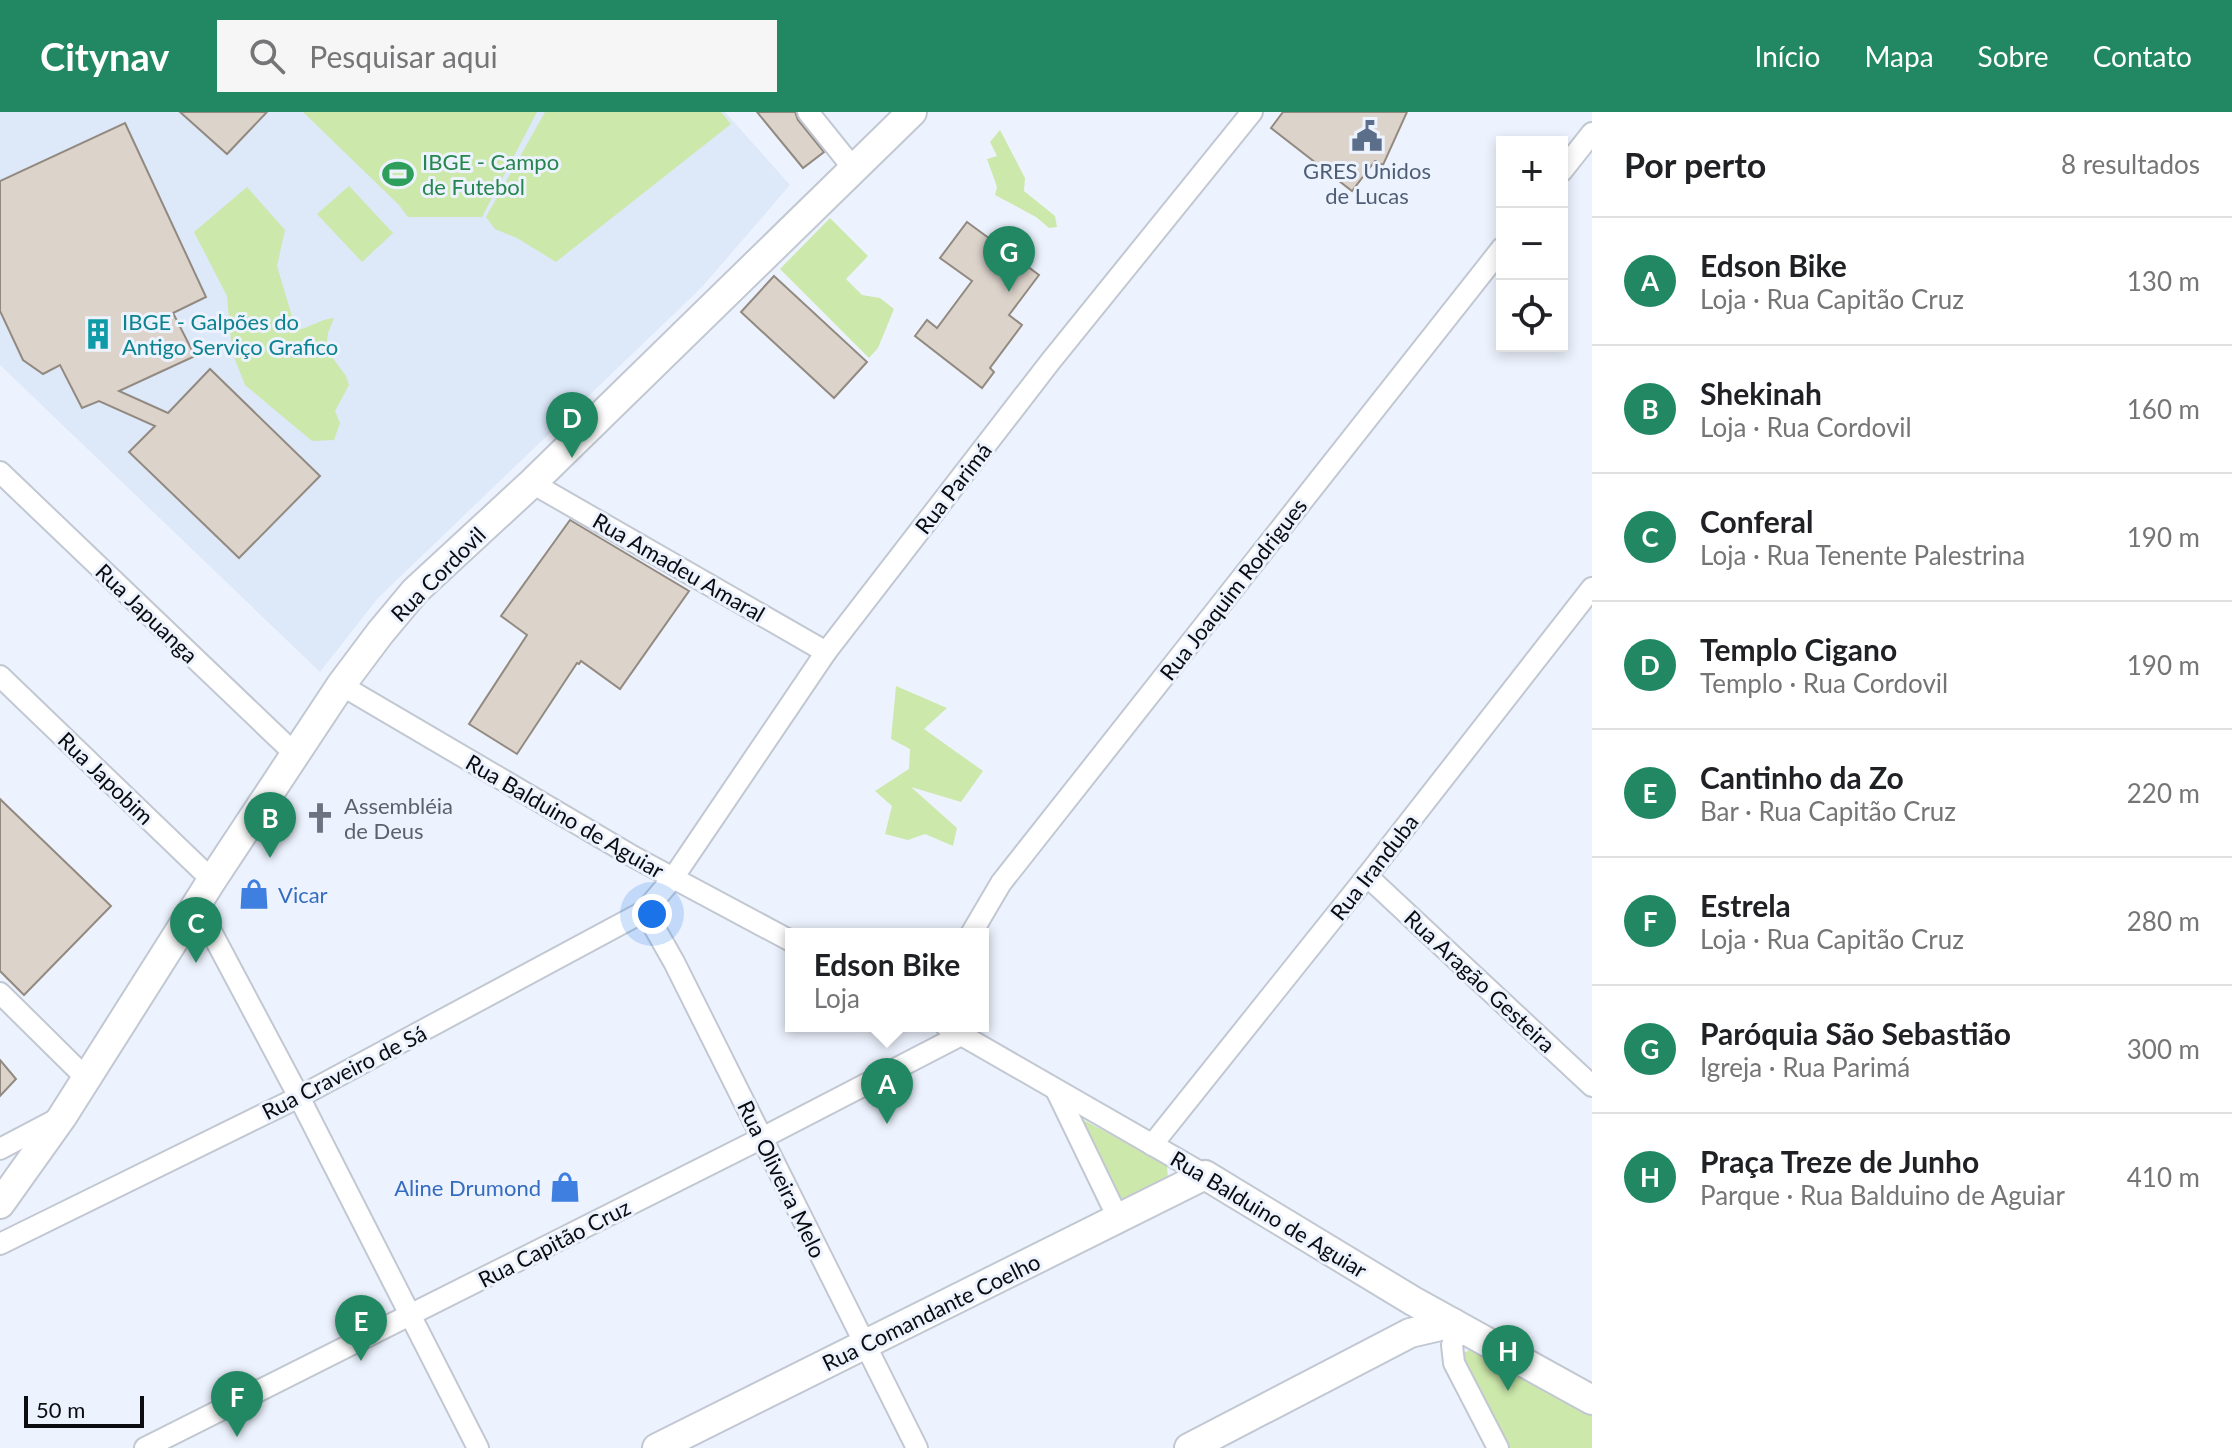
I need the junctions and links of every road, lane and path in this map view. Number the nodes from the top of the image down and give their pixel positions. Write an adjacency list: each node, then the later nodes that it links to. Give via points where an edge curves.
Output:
1 (808, 112): 6 (street)
2 (912, 112): 6 (main road, Rua Cordovil)
3 (1252, 112): 11 (street, Rua Parimá)
4 (1592, 133): 5 (street)
5 (1568, 163)
6 (853, 168): 9 (main road, Rua Cordovil)
7 (1496, 256): 20 (street, Rua Joaquim Rodrigues, via 1001,883)
8 (0, 472): 14 (street, Rua Japuanga)
9 (532, 483): 11 (street, Rua Amadeu Amaral); 13 (main road, Rua Cordovil, via 415,591)
10 (1592, 588): 15 (street, Rua Iranduba)
11 (826, 652): 16 (street, Rua Parimá)
12 (0, 676): 17 (street, Rua Japobim)
13 (341, 685): 14 (main road, Rua Cordovil); 16 (street, Rua Balduino de Aguiar)
14 (295, 754): 17 (main road, Rua Cordovil)
15 (1367, 876): 26 (street, Rua Aragão Gesteira); 31 (street, Rua Iranduba)
16 (673, 878): 19 (street, Rua Craveiro de Sá); 21 (street, Rua Balduino de Aguiar)
17 (212, 880): 18 (main road, Rua Cordovil)
18 (197, 905): 25 (main road, Rua Cordovil); 28 (street)
19 (645, 911): 28 (street, Rua Craveiro de Sá); 30 (street, Rua Oliveira Melo)
20 (975, 928)
21 (785, 938)
22 (0, 993): 25 (street)
23 (950, 1032): 30 (street, Rua Capitão Cruz)
24 (957, 1032): 27 (street, Rua Balduino de Aguiar)
25 (85, 1077): 29 (main road, Rua Cordovil)
26 (1592, 1086)
27 (1057, 1092): 31 (street, Rua Balduino de Aguiar); 35 (street)
28 (299, 1097): 36 (street, Rua Craveiro de Sá); 38 (street)
29 (62, 1117): 32 (street); 34 (main road, Rua Cordovil)
30 (762, 1138): 38 (street, Rua Capitão Cruz); 41 (street, Rua Oliveira Melo)
31 (1152, 1145): 33 (street, Rua Balduino de Aguiar)
32 (0, 1149)
33 (1205, 1175): 35 (main road, Rua Comandante Coelho); 37 (main road, Rua Balduino de Aguiar)
34 (0, 1204)
35 (1118, 1218): 41 (main road, Rua Comandante Coelho)
36 (0, 1244)
37 (1413, 1301): 39 (main road); 40 (main road, Rua Balduino de Aguiar)
38 (409, 1316): 43 (street, Rua Capitão Cruz); 44 (street)
39 (1413, 1332): 40 (main road); 47 (main road)
40 (1455, 1334): 42 (main road, Rua Balduino de Aguiar); 48 (street, via 1454,1363)
41 (864, 1345): 45 (main road, Rua Comandante Coelho); 46 (street, Rua Oliveira Melo)
42 (1592, 1400)
43 (145, 1448)
44 (478, 1448)
45 (657, 1448)
46 (917, 1448)
47 (1189, 1448)
48 (1498, 1448)

